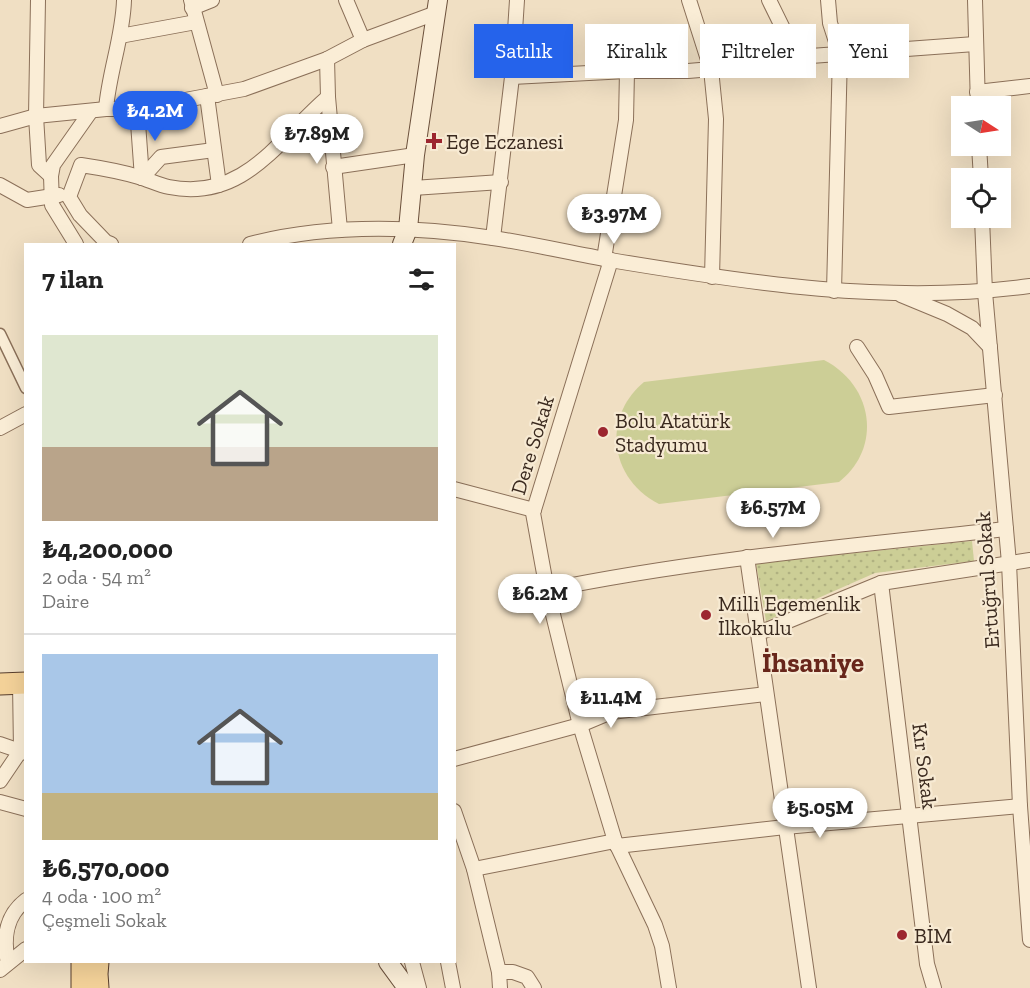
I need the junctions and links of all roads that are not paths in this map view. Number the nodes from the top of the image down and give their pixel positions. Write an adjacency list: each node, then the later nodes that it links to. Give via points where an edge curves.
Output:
1 (38, 0): 34 (street)
2 (124, 0): 17 (street)
3 (212, 0): 10 (street)
4 (346, 0): 18 (street)
5 (689, 0): 16 (street)
6 (769, 0): 14 (street)
7 (828, 0): 15 (street)
8 (975, 0): 19 (street)
9 (514, 2): 13 (street)
10 (192, 4): 12 (street)
11 (437, 6): 18 (street); 37 (main road)
12 (196, 22): 17 (street); 28 (street)
13 (513, 24)
14 (781, 24)
15 (830, 24)
16 (700, 34)
17 (120, 36): 31 (street)
18 (363, 40): 21 (street)
19 (975, 44): 20 (street); 27 (street)
20 (909, 49)
21 (327, 59): 28 (street, via 244,89); 30 (street)
22 (512, 78): 43 (street)
23 (627, 78): 57 (street, Dere Sokak, via 626,120)
24 (712, 78): 58 (street, via 716,119)
25 (839, 78): 60 (street)
26 (1030, 86): 27 (street)
27 (978, 92): 29 (street)
28 (212, 96): 32 (street); 36 (street)
29 (978, 96)
30 (328, 97): 40 (street); 45 (street, via 252,169)
31 (106, 109): 32 (street); 33 (street)
32 (137, 109): 42 (street)
33 (91, 111): 34 (street); 38 (street)
34 (36, 116): 35 (street); 41 (street, via 39,165)
35 (0, 126)
36 (214, 150): 42 (street, via 161,157); 45 (street)
37 (415, 155): 40 (street); 46 (main road)
38 (56, 159): 39 (street); 41 (street)
39 (81, 165): 42 (street); 47 (street)
40 (333, 167): 50 (street)
41 (51, 176): 48 (street)
42 (142, 178): 45 (street, via 168,187 198,190)
43 (501, 182): 46 (street); 52 (street)
44 (0, 184): 48 (street, via 27,201)
45 (219, 185)
46 (413, 188): 51 (main road)
47 (69, 197): 48 (street); 55 (street, via 80,215)
48 (52, 200): 54 (street)
49 (982, 228): 62 (street, Ertuğrul Sokak)
50 (340, 231): 51 (street); 53 (street)
51 (405, 237): 52 (street)
52 (493, 238): 57 (street)
53 (288, 241): 56 (street)
54 (75, 243)
55 (108, 243)
56 (263, 243)
57 (608, 259): 58 (street); 71 (street, Dere Sokak)
58 (712, 276): 60 (street)
59 (1030, 286): 62 (street)
60 (834, 291): 61 (street)
61 (894, 292): 62 (street); 65 (street, via 972,328)
62 (985, 292): 65 (street, Ertuğrul Sokak)
63 (0, 334): 66 (street)
64 (857, 347): 67 (street, via 889,407)
65 (990, 347): 67 (street, Ertuğrul Sokak)
66 (24, 384)
67 (995, 394): 72 (street, Ertuğrul Sokak)
68 (24, 415): 69 (street)
69 (0, 428)
70 (456, 490): 71 (street)
71 (534, 510): 77 (street, Dere Sokak)
72 (1006, 529): 73 (street); 75 (street, Ertuğrul Sokak)
73 (747, 557): 77 (street); 78 (street)
74 (1030, 560): 75 (street)
75 (1009, 563): 76 (street); 87 (street, Ertuğrul Sokak)
76 (881, 583): 78 (street); 89 (street, Kır Sokak)
77 (547, 590): 81 (street, Dere Sokak)
78 (759, 633): 80 (street)
79 (15, 683): 83 (street)
80 (766, 694): 81 (street, via 611,712); 91 (street)
81 (580, 725): 84 (street); 92 (street, Dere Sokak)
82 (0, 744): 83 (street)
83 (23, 751): 85 (street)
84 (456, 758)
85 (0, 781)
86 (0, 802): 88 (street)
87 (1020, 806): 89 (street); 95 (street, Ertuğrul Sokak)
88 (24, 808)
89 (910, 815): 91 (street); 113 (street, Kır Sokak, via 927,964)
90 (456, 817): 93 (street)
91 (785, 827): 92 (street); 112 (street)
92 (616, 844): 93 (street); 111 (street, Dere Sokak, via 658,935)
93 (474, 869): 103 (street)
94 (24, 902): 102 (street, via 6,926)
95 (1030, 940)
96 (24, 951): 102 (street)
97 (82, 963): 104 (main road)
98 (98, 963): 105 (main road)
99 (389, 963): 106 (main road)
100 (412, 963): 107 (street)
101 (448, 963): 108 (street)
102 (4, 966)
103 (499, 972): 109 (street); 110 (street, via 527,977)
104 (82, 988)
105 (98, 988)
106 (407, 988)
107 (419, 988)
108 (453, 988)
109 (500, 988)
110 (534, 988)
111 (669, 988)
112 (809, 988)
113 (934, 988)

